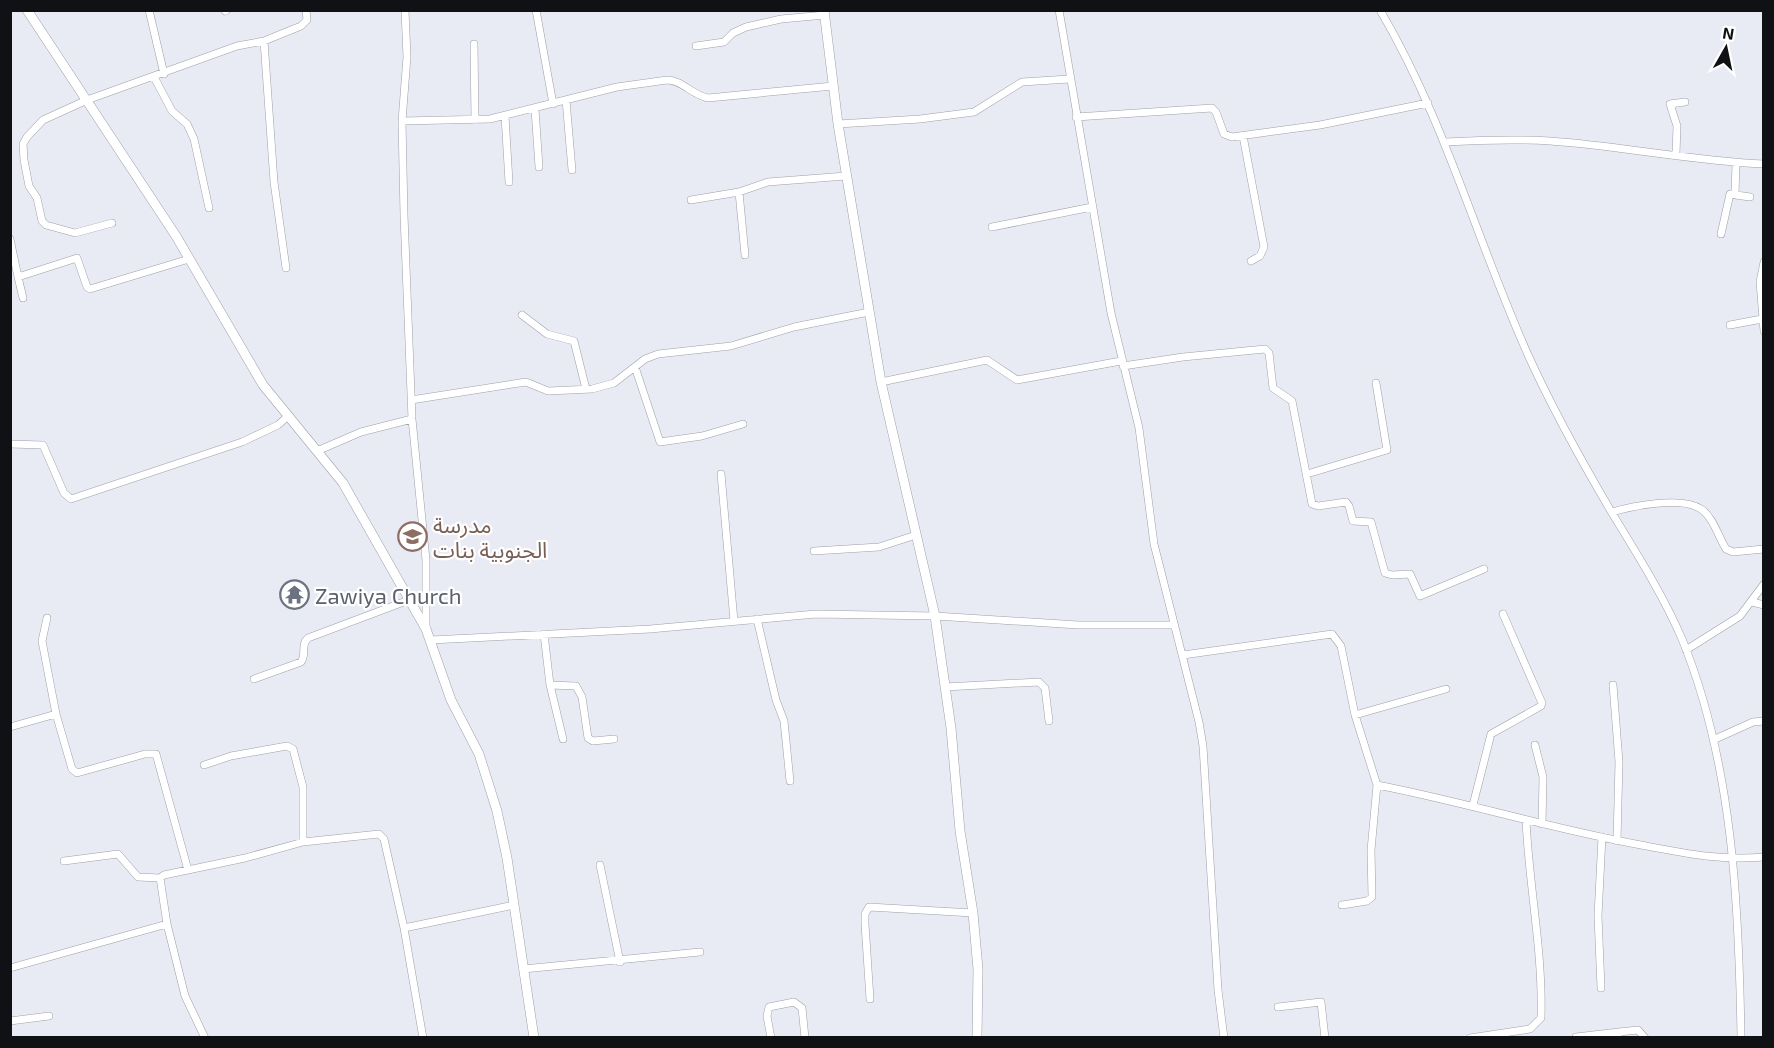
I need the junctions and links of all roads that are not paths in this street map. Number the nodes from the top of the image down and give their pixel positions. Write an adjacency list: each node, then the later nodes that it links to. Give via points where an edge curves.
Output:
1 (27, 10): 16 (street)
2 (149, 10): 12 (street)
3 (306, 10): 9 (street, via 305,24)
4 (405, 10): 25 (street, via 407,57)
5 (536, 10): 20 (street)
6 (1059, 10): 14 (street)
7 (1380, 10): 19 (street)
8 (824, 13): 11 (street, via 747,27 723,42); 15 (street)
9 (264, 41): 12 (street, via 237,46); 48 (street, via 274,182)
10 (474, 44): 24 (street)
11 (696, 46)
12 (164, 74): 13 (street)
13 (154, 77): 16 (street); 39 (street, via 172,111 187,124 194,139)
14 (1069, 79): 23 (street); 26 (street, via 1022,82 974,112)
15 (833, 86): 17 (street, via 708,98 689,92 675,80 667,80); 26 (street)
16 (87, 100): 40 (street, via 44,120 27,137 23,144 25,176 46,225 75,233); 45 (street)
17 (566, 100): 20 (street); 33 (street)
18 (1685, 102): 29 (street, via 1670,104 1677,126)
19 (1428, 103): 27 (street); 28 (street)
20 (554, 104): 21 (street)
21 (536, 109): 22 (street); 32 (street)
22 (506, 116): 24 (street); 35 (street)
23 (1076, 117): 27 (street, via 1206,108 1216,112 1227,136); 38 (street)
24 (475, 120): 25 (street)
25 (402, 121): 61 (street)
26 (838, 124): 34 (street)
27 (1243, 136): 46 (street, via 1264,247 1260,256)
28 (1445, 142): 29 (street, via 1551,141); 69 (street, via 1528,356)
29 (1676, 154): 30 (street)
30 (1736, 163): 31 (street); 42 (street, via 1735,195 1750,196 1730,194)
31 (1764, 164)
32 (539, 166)
33 (572, 170)
34 (846, 176): 36 (street, via 768,182); 51 (street)
35 (509, 182)
36 (739, 192): 37 (street); 44 (street)
37 (691, 200)
38 (1092, 207): 41 (street); 56 (street)
39 (208, 208)
40 (112, 223)
41 (993, 227)
42 (1721, 234)
43 (10, 239): 49 (street)
44 (746, 255)
45 (189, 259): 49 (street, via 90,289 77,258); 62 (street, via 263,385)
46 (1251, 261)
47 (1764, 262): 53 (street, via 1760,282)
48 (286, 268)
49 (18, 277): 50 (street)
50 (23, 298)
51 (869, 312): 57 (street, via 794,327 731,346 658,354); 58 (street)
52 (522, 315): 60 (street, via 547,334 574,341)
53 (1762, 320): 54 (street); 55 (street)
54 (1730, 325)
55 (1764, 331)
56 (1122, 364): 58 (street, via 1017,380 987,360); 68 (street, via 1265,349 1269,353 1273,388 1292,401); 83 (street, via 1139,428 1154,544)
57 (634, 367): 60 (street, via 614,383); 64 (street, via 660,442 702,436)
58 (880, 382): 70 (street)
59 (1376, 383): 68 (street, via 1387,450)
60 (586, 389): 61 (street, via 548,391 526,382)
61 (411, 400): 63 (street)
62 (288, 416): 65 (street, via 272,429 242,442 71,499 64,494 43,445); 66 (street)
63 (412, 419): 66 (street, via 361,432); 84 (street, via 424,525)
64 (743, 424)
65 (10, 444)
66 (317, 451): 75 (street, via 343,483)
67 (721, 474): 82 (street)
68 (1307, 474): 73 (street, via 1312,504 1346,502 1353,521 1371,522 1385,573 1410,574 1418,595)
69 (1612, 512): 71 (street, via 1637,505 1692,505 1709,517 1726,549); 87 (street, via 1661,594)
70 (916, 535): 72 (street, via 879,547); 79 (street)
71 (1764, 549)
72 (814, 551)
73 (1484, 569)
74 (1764, 584): 76 (street)
75 (409, 600): 84 (street); 89 (street, via 308,638 301,662)
76 (1752, 602): 77 (street); 87 (street, via 1730,625)
77 (1764, 605)
78 (1503, 614): 106 (street, via 1542,703 1491,734)
79 (935, 616): 81 (street, via 816,614); 83 (street, via 1078,625); 92 (street)
80 (47, 618): 94 (street, via 42,641)
81 (757, 619): 82 (street); 104 (street, via 784,722)
82 (734, 621): 85 (street)
83 (1174, 625): 88 (street)
84 (426, 629): 86 (street)
85 (544, 634): 86 (street); 90 (street)
86 (431, 640): 118 (street, via 451,700 484,770 499,820)
87 (1686, 650): 101 (street)
88 (1183, 655): 95 (street, via 1332,634 1341,646); 140 (street, via 1203,746 1215,956)
89 (254, 679)
90 (550, 685): 99 (street); 100 (street, via 572,685 579,689 590,740)
91 (1613, 685): 110 (street, via 1619,762)
92 (945, 687): 96 (street, via 1039,682 1045,688); 120 (street)
93 (1446, 689): 95 (street)
94 (56, 714): 98 (street); 116 (street, via 74,772 84,773 156,754)
95 (1355, 715): 105 (street)
96 (1049, 721)
97 (1764, 721): 101 (street)
98 (10, 727)
99 (563, 739)
100 (614, 739)
101 (1713, 740): 113 (street)
102 (1535, 745): 108 (street, via 1543,777)
103 (204, 765): 111 (street, via 231,756 287,746 293,749 303,787)
104 (790, 781)
105 (1377, 785): 106 (street); 119 (street, via 1371,850 1372,897)
106 (1473, 805): 107 (street)
107 (1526, 820): 108 (street); 142 (street, via 1529,877 1542,970 1541,1018 1530,1029)
108 (1542, 824): 109 (street)
109 (1602, 837): 110 (street); 127 (street, via 1598,916)
110 (1617, 841): 113 (street)
111 (303, 842): 116 (street); 122 (street, via 375,833 382,836)
112 (1764, 857): 113 (street)
113 (1731, 860): 144 (street, via 1739,932)
114 (64, 861): 117 (street, via 113,853 124,859 138,877)
115 (600, 865): 124 (street)
116 (188, 870): 117 (street)
117 (160, 878): 121 (street)
118 (514, 905): 122 (street); 126 (street)
119 (1342, 906)
120 (973, 913): 128 (street, via 869,907 865,924); 139 (street, via 978,969)
121 (167, 924): 125 (street); 134 (street, via 185,996)
122 (404, 928): 135 (street)
123 (700, 952): 124 (street)
124 (620, 962): 126 (street)
125 (10, 968)
126 (523, 969): 136 (street)
127 (1601, 988)
128 (870, 999)
129 (1278, 1007): 141 (street, via 1322,1002)
130 (49, 1016): 131 (street)
131 (10, 1021)
132 (1619, 1035): 133 (street); 143 (street, via 1638,1030)
133 (1576, 1036)
134 (205, 1038)
135 (423, 1038)
136 (534, 1038)
137 (771, 1038): 138 (street, via 769,1007 794,1002 802,1008)
138 (805, 1038)
139 (977, 1038)
140 (1224, 1038)
141 (1325, 1038)
142 (1470, 1038)
143 (1645, 1038)
144 (1741, 1038)

